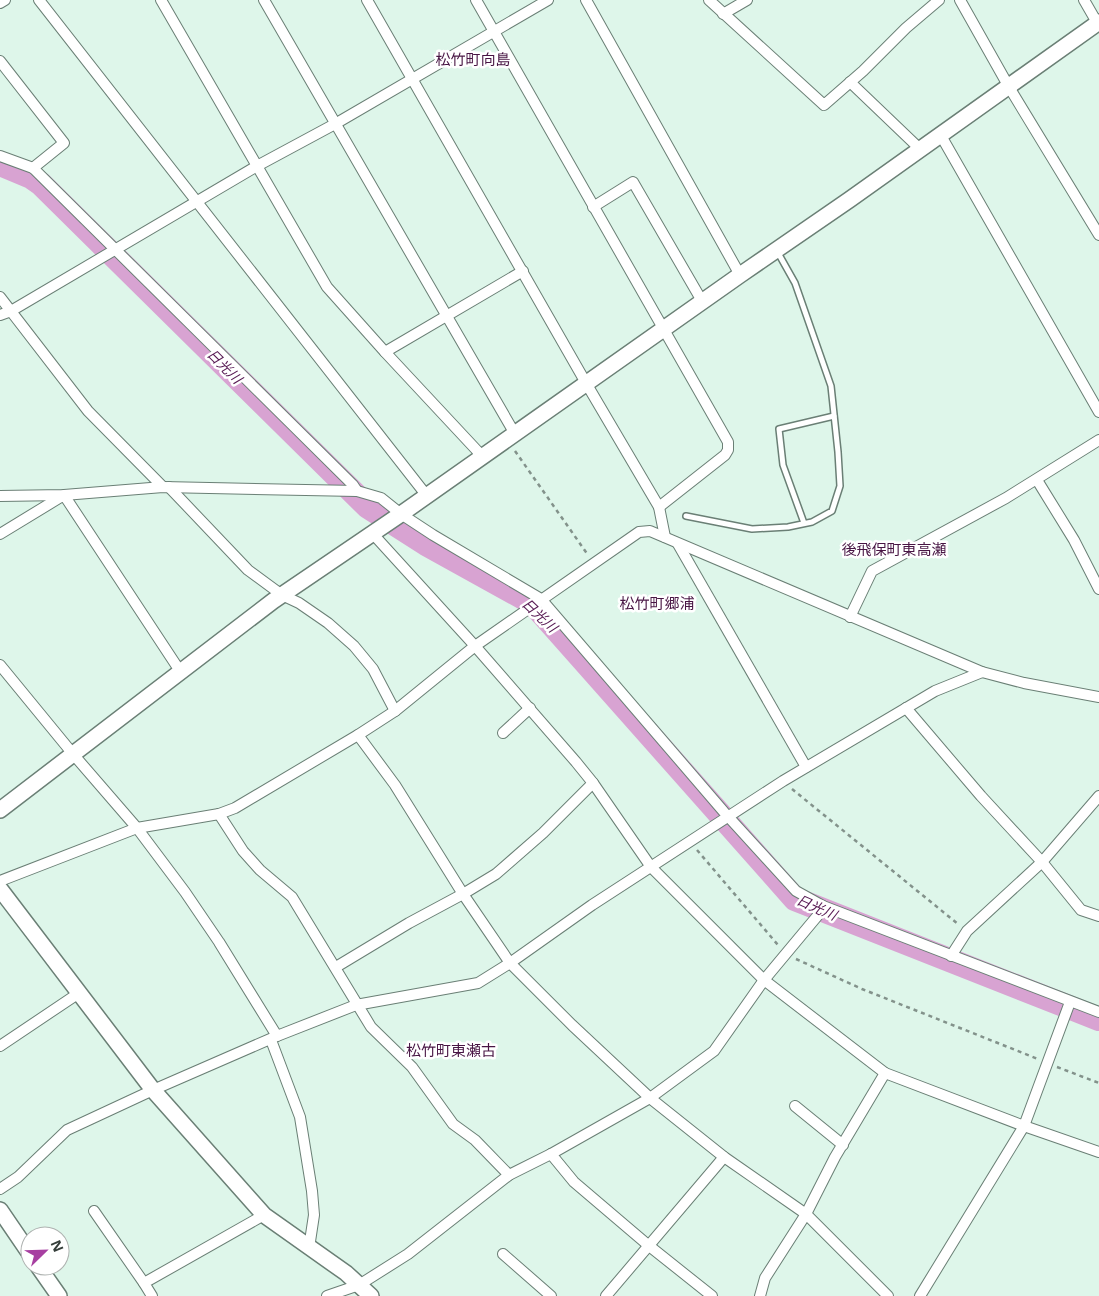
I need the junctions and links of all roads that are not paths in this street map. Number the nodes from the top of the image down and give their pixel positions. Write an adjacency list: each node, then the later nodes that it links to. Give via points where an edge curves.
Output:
1 (5, 0): 14 (street)
2 (39, 0): 28 (street)
3 (162, 0): 26 (street)
4 (264, 0): 22 (street)
5 (368, 0): 19 (street)
6 (476, 0): 17 (street)
7 (548, 0): 17 (street)
8 (586, 0): 34 (street)
9 (709, 0): 15 (street)
10 (747, 0): 15 (street)
11 (939, 0): 20 (street)
12 (960, 0): 21 (street)
13 (1084, 0): 16 (street)
14 (0, 3)
15 (723, 14): 20 (street, via 824,105)
16 (1098, 24): 21 (street)
17 (494, 32): 19 (street); 29 (street)
18 (0, 61): 27 (street, via 64,143)
19 (413, 79): 22 (street); 33 (street)
20 (850, 82): 24 (street)
21 (1009, 87): 23 (street); 30 (street)
22 (335, 124): 26 (street); 39 (street)
23 (940, 134): 24 (street); 43 (street)
24 (920, 149): 31 (street)
25 (0, 156): 27 (street)
26 (257, 166): 28 (street); 41 (street, via 327,287)
27 (33, 168): 32 (street)
28 (196, 202): 32 (street); 53 (street)
29 (593, 207): 36 (street, via 633,182); 40 (street)
30 (1099, 235)
31 (777, 251): 34 (street); 44 (lane, via 795,283 813,332 831,386)
32 (112, 252): 37 (street); 50 (street, via 304,434 353,484)
33 (523, 271): 39 (street); 42 (street)
34 (740, 275): 36 (street)
35 (0, 297): 37 (street)
36 (702, 301): 40 (street)
37 (11, 310): 38 (street); 49 (street, via 88,411)
38 (0, 314)
39 (447, 316): 41 (street); 45 (street)
40 (664, 329): 42 (street); 54 (street, via 728,442 728,450 725,456)
41 (385, 352): 47 (street)
42 (586, 383): 45 (street); 54 (street)
43 (1099, 412)
44 (834, 416): 57 (lane, via 840,486 832,511); 57 (lane, via 779,429 783,465)
45 (511, 437): 47 (street)
46 (1099, 440): 48 (street)
47 (483, 457): 53 (street)
48 (1037, 480): 62 (street); 65 (street, via 872,571)
49 (166, 487): 50 (street); 51 (street); 63 (street, via 248,570)
50 (353, 491): 56 (street, via 381,498)
51 (64, 495): 52 (street); 58 (street); 68 (street)
52 (0, 496)
53 (427, 496): 56 (street)
54 (659, 507): 60 (street)
55 (686, 516): 57 (lane, via 752,530)
56 (395, 519): 59 (street); 64 (street)
57 (804, 523)
58 (0, 534)
59 (372, 534): 63 (street); 66 (street)
60 (665, 537): 61 (street); 64 (street, via 650,531 639,532)
61 (678, 544): 65 (street); 77 (street)
62 (1099, 589)
63 (282, 595): 68 (street); 73 (street, via 328,623 354,646 373,669)
64 (536, 603): 66 (street); 82 (street)
65 (850, 617): 69 (street)
66 (475, 646): 71 (street); 73 (street)
67 (0, 665): 76 (street)
68 (180, 672): 76 (street)
69 (982, 672): 70 (street); 72 (street, via 935,691)
70 (1099, 697)
71 (530, 708): 74 (street); 78 (street)
72 (906, 708): 77 (street); 84 (street)
73 (395, 711): 75 (street)
74 (503, 733)
75 (358, 735): 81 (street, via 235,808); 88 (street, via 395,785)
76 (72, 754): 80 (street); 83 (street)
77 (806, 768): 82 (street)
78 (593, 783): 85 (street); 88 (street, via 503,868)
79 (1099, 796): 84 (street)
80 (0, 810)
81 (219, 814): 83 (street); 93 (street, via 243,852 292,897)
82 (725, 818): 85 (street); 89 (street, via 796,891)
83 (138, 828): 86 (street); 99 (street, via 219,942)
84 (1042, 862): 90 (street, via 1081,910); 91 (street, via 967,931)
85 (651, 867): 92 (street); 94 (street)
86 (0, 881)
87 (0, 889): 95 (street)
88 (463, 894): 92 (street); 93 (street)
89 (821, 910): 91 (street); 94 (street)
90 (1099, 916)
91 (951, 956): 97 (street)
92 (510, 963): 96 (street, via 478,983); 103 (street)
93 (336, 967): 96 (street)
94 (764, 980): 101 (street); 103 (street, via 714,1051)
95 (78, 993): 100 (street); 102 (street)
96 (356, 1005): 99 (street); 110 (street, via 371,1028 412,1068 453,1124 475,1140)
97 (1069, 1005): 98 (street); 105 (street)
98 (1099, 1012)
99 (274, 1038): 102 (street); 118 (street, via 300,1117 314,1215)
100 (1, 1044)
101 (885, 1073): 105 (street); 106 (street)
102 (153, 1090): 111 (street, via 67,1130); 115 (street)
103 (650, 1098): 108 (street); 109 (street)
104 (795, 1106): 106 (street)
105 (1024, 1126): 107 (street); 132 (street)
106 (843, 1145): 114 (street)
107 (1099, 1152)
108 (551, 1154): 110 (street); 117 (street, via 574,1182)
109 (724, 1157): 114 (street); 117 (street)
110 (509, 1174): 122 (street, via 408,1254)
111 (0, 1190)
112 (0, 1210): 116 (street)
113 (94, 1211): 121 (street)
114 (806, 1214): 130 (street, via 765,1278); 131 (street)
115 (264, 1215): 118 (street); 121 (street)
116 (20, 1239)
117 (648, 1245): 128 (street); 129 (street)
118 (309, 1248): 122 (street)
119 (503, 1254): 127 (street)
120 (45, 1276): 123 (street)
121 (144, 1283): 124 (street)
122 (358, 1285): 125 (street); 126 (street)
123 (59, 1296)
124 (152, 1296)
125 (327, 1296)
126 (371, 1296)
127 (551, 1296)
128 (606, 1296)
129 (712, 1296)
130 (760, 1296)
131 (888, 1296)
132 (920, 1296)

